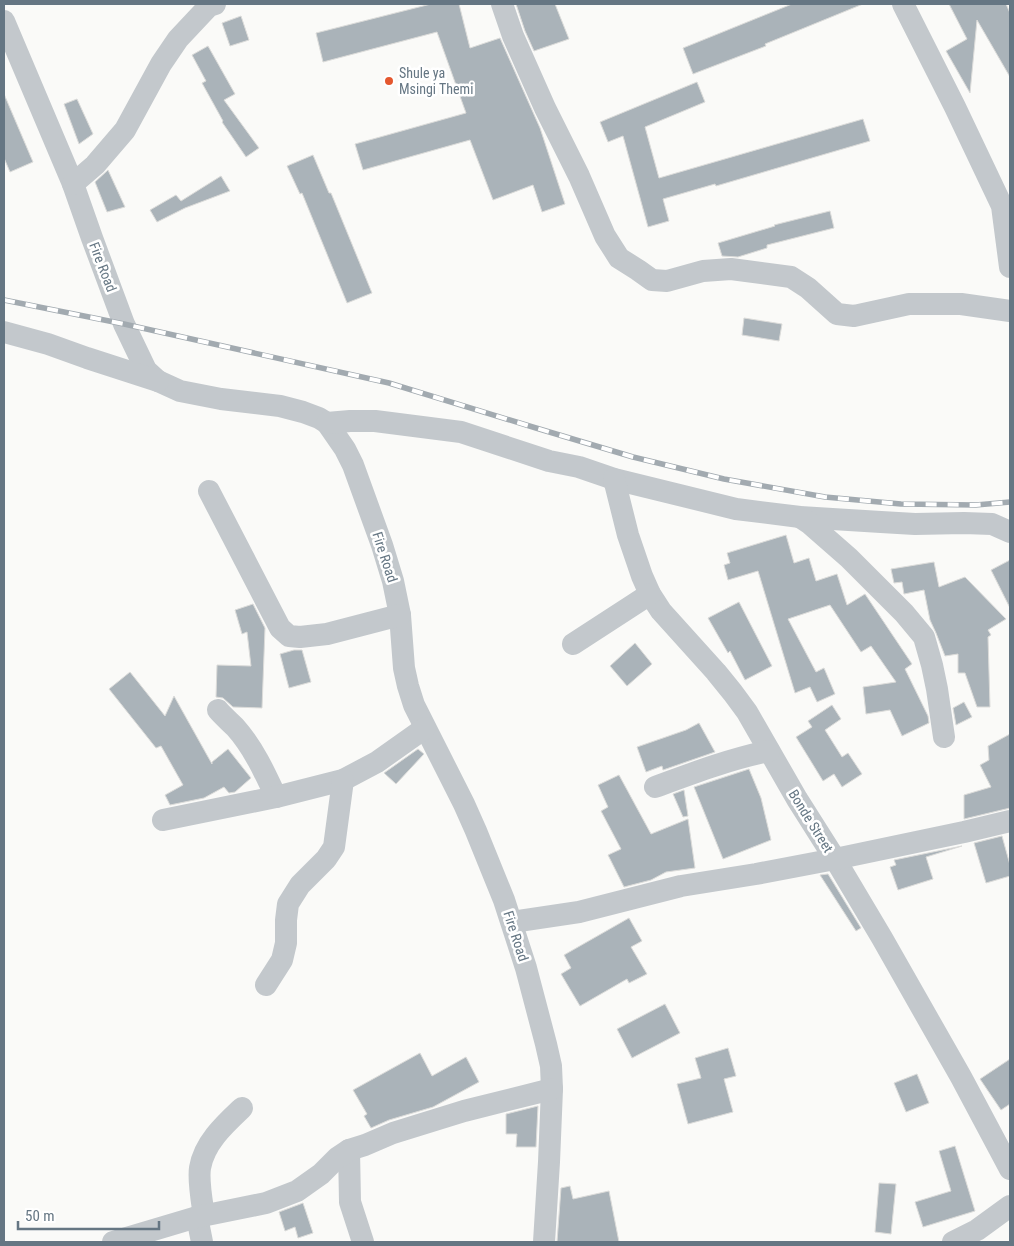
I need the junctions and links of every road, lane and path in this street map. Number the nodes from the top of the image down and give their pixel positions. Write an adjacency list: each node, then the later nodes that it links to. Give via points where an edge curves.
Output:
1 (502, 4): 7 (street, via 513,36 605,236 619,258 652,280 667,281 731,268 791,277 836,314 854,316 909,304 961,304)
2 (903, 4): 6 (street, via 1002,206)
3 (210, 5): 5 (street, via 178,39 161,64 126,130)
4 (4, 21): 5 (street, Fire Road)
5 (73, 184): 9 (street, Fire Road, via 124,324 146,370)
6 (1010, 267)
7 (1010, 311)
8 (4, 332): 9 (street)
9 (158, 381): 10 (street, Fire Road, via 201,396 280,406 319,418)
10 (327, 424): 11 (street, via 375,421 461,432); 16 (street, Fire Road, via 353,465 393,581)
11 (614, 479): 13 (street, via 736,509); 15 (street, Bonde Street, via 628,535)
12 (209, 491): 16 (street, via 280,628 288,636 327,634)
13 (800, 517): 14 (street, via 906,524); 20 (street, via 849,558 924,637)
14 (1004, 525)
15 (650, 594): 17 (street); 21 (street, Bonde Street, via 733,693)
16 (400, 615): 19 (street, Fire Road, via 404,668 414,705)
17 (573, 644)
18 (218, 710): 24 (street, via 246,741)
19 (425, 728): 22 (street, via 377,762); 28 (street, Fire Road, via 476,831)
20 (944, 736)
21 (769, 751): 23 (street, via 746,755); 27 (street, Bonde Street)
22 (343, 780): 24 (street); 29 (street, via 334,847 326,860 300,885 288,904 282,960)
23 (655, 787)
24 (276, 798): 25 (street)
25 (163, 820)
26 (1010, 821): 27 (street)
27 (835, 859): 28 (street, via 680,886 579,912); 33 (street, Bonde Street, via 946,1049)
28 (512, 922): 30 (street, Fire Road, via 551,1066)
29 (266, 985)
30 (552, 1089): 32 (street, via 464,1111); 39 (street, Fire Road)
31 (242, 1108): 35 (street, via 226,1122 204,1154 200,1170)
32 (349, 1150): 35 (street, via 297,1191 266,1203); 38 (street, via 350,1202)
33 (1010, 1169)
34 (1010, 1206): 40 (street, via 977,1230)
35 (200, 1216): 36 (street); 37 (street)
36 (113, 1242)
37 (202, 1242)
38 (363, 1242)
39 (544, 1242)
40 (953, 1242)

